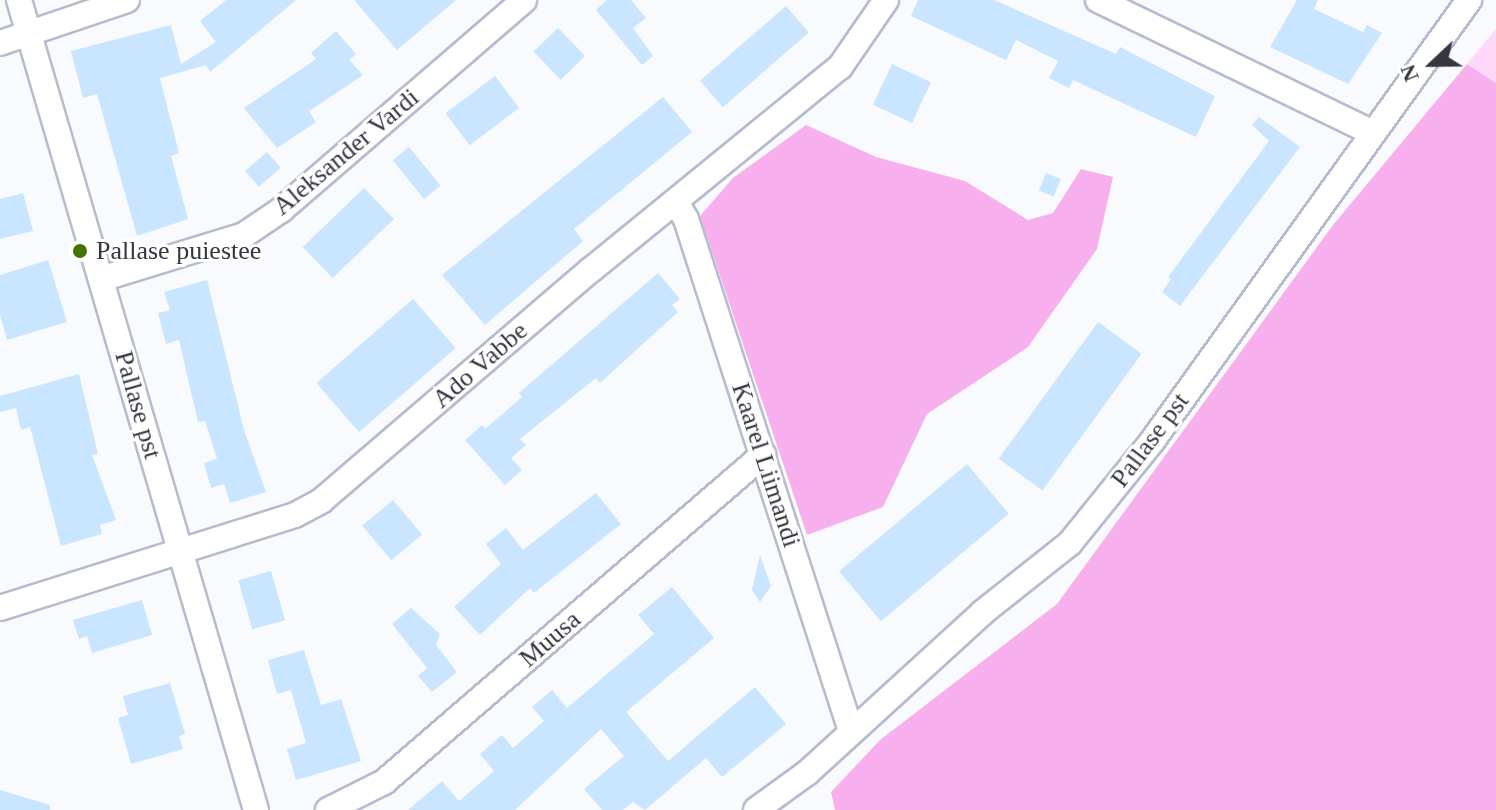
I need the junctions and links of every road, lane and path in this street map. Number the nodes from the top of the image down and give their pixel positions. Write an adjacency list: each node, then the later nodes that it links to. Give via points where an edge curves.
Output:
1 (19, 0): 7 (street, Pallase pst)
2 (127, 0): 7 (street)
3 (524, 0): 11 (street, Aleksander Vardi, via 281,210 244,235)
4 (886, 0): 10 (street, Ado Vabbe, via 840,67)
5 (1098, 0): 9 (street)
6 (1469, 0): 9 (street, Pallase pst)
7 (29, 36): 8 (street); 11 (street, Pallase pst)
8 (0, 43)
9 (1371, 132): 15 (street, Pallase pst, via 1153,440 1070,543 982,613)
10 (676, 202): 12 (street, Kaarel Liimandi); 13 (street, Ado Vabbe, via 321,501 295,515)
11 (101, 279): 13 (street, Pallase pst)
12 (763, 455): 15 (street, Kaarel Liimandi); 17 (street, Muusa, via 384,782)
13 (181, 552): 14 (street, Ado Vabbe); 16 (street, Pallase pst)
14 (0, 608)
15 (851, 731): 18 (street, Pallase pst, via 807,773)
16 (256, 810)
17 (328, 810)
18 (756, 810)

